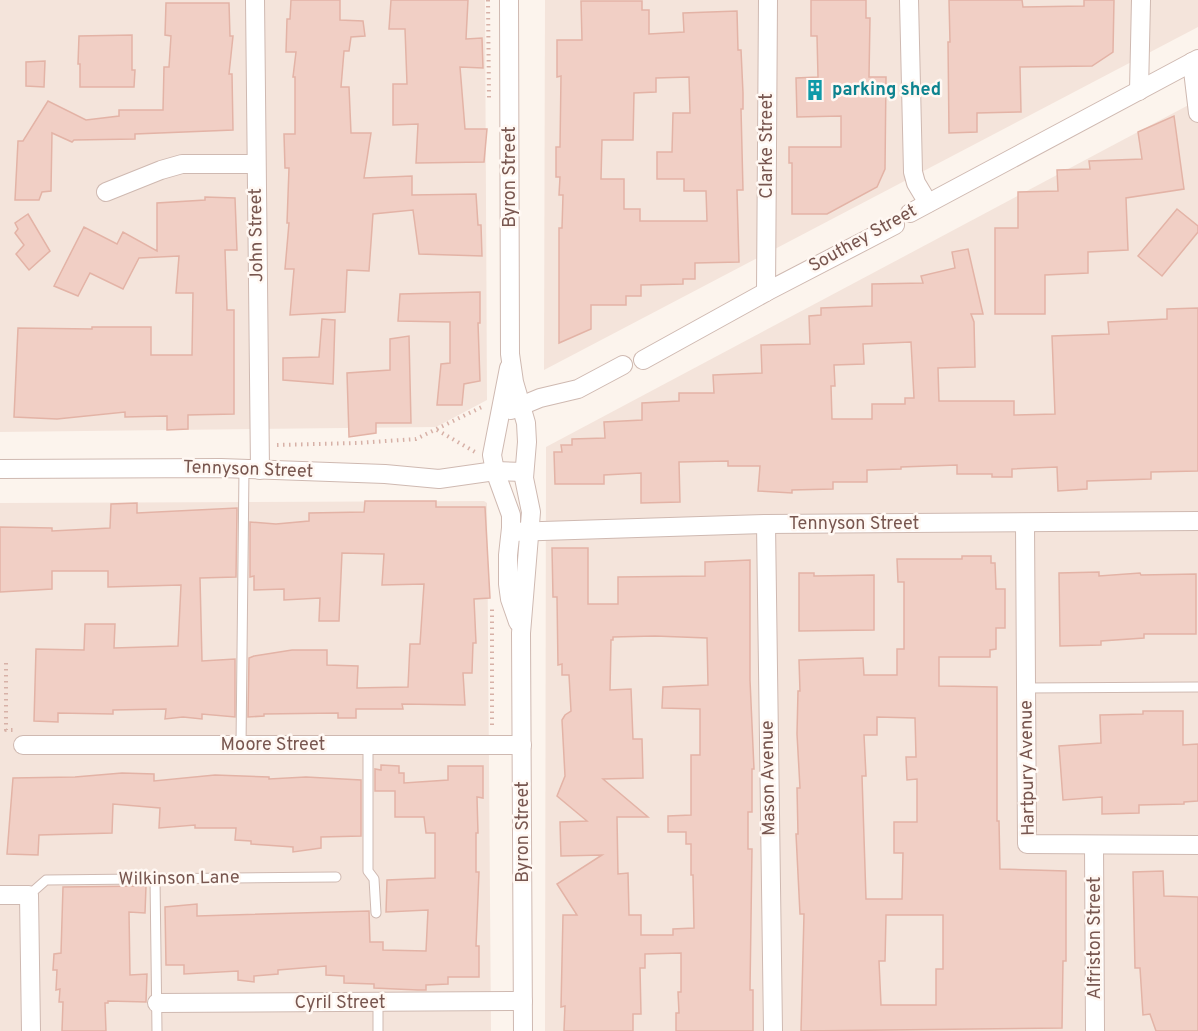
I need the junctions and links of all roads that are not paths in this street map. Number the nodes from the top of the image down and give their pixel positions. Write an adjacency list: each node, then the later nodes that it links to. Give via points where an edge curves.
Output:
1 (255, 0): 9 (street, John Street)
2 (509, 0): 15 (street, Byron Street)
3 (768, 0): 14 (street, Clarke Street)
4 (909, 0): 11 (street, via 913,172)
5 (1140, 0): 7 (street)
6 (1195, 61): 7 (street, Southey Street); 8 (street)
7 (1139, 91): 11 (street, Southey Street)
8 (1198, 113)
9 (256, 164): 10 (street, via 182,164); 21 (street, John Street, via 260,445)
10 (106, 192)
11 (928, 203): 12 (street, Southey Street)
12 (910, 213): 13 (lane, Southey Street)
13 (895, 225): 14 (street, Southey Street)
14 (766, 292): 16 (street, Southey Street)
15 (510, 354): 18 (street, Byron Street); 19 (street, Byron Street)
16 (643, 360): 17 (lane, Southey Street)
17 (623, 365): 18 (street, Southey Street, via 578,389)
18 (522, 405): 19 (street, Southey Street, via 516,409); 23 (street, Byron Street, via 527,435)
19 (495, 408): 22 (street, Byron Street)
20 (0, 469): 21 (street, Tennyson Street)
21 (252, 470): 22 (street, Tennyson Street, via 439,478); 33 (lane)
22 (495, 471): 23 (street, Tennyson Street); 27 (street, Byron Street, via 510,509)
23 (524, 472): 28 (street, Byron Street, via 531,509)
24 (1198, 521): 26 (street, Tennyson Street)
25 (766, 524): 26 (street, Tennyson Street); 28 (street, Tennyson Street); 50 (street, Mason Avenue)
26 (1025, 524): 31 (street, Hartpury Avenue)
27 (511, 532): 28 (street, Tennyson Street); 29 (street, Byron Street, via 508,589)
28 (530, 532): 29 (street, Byron Street)
29 (520, 633): 35 (street, Byron Street)
30 (1198, 687): 31 (lane)
31 (1026, 688): 36 (street, Hartpury Avenue, via 1027,844)
32 (23, 745): 33 (street, Moore Street)
33 (241, 745): 34 (street, Moore Street)
34 (368, 745): 35 (street, Moore Street); 42 (lane, via 368,871 374,879)
35 (522, 745): 43 (street, Byron Street)
36 (1094, 845): 37 (street, Hartpury Avenue); 51 (street, Alfriston Street)
37 (1198, 845)
38 (336, 877): 39 (lane, Wilkinson Lane)
39 (155, 879): 41 (lane, Wilkinson Lane, via 45,880); 44 (lane)
40 (0, 895): 41 (street)
41 (29, 895): 46 (street)
42 (376, 913)
43 (523, 1001): 45 (street, Cyril Street); 49 (street, Byron Street)
44 (157, 1003): 45 (street, Cyril Street); 47 (lane)
45 (378, 1003): 48 (lane)
46 (31, 1031)
47 (157, 1031)
48 (378, 1031)
49 (523, 1031)
50 (773, 1031)
51 (1095, 1031)

